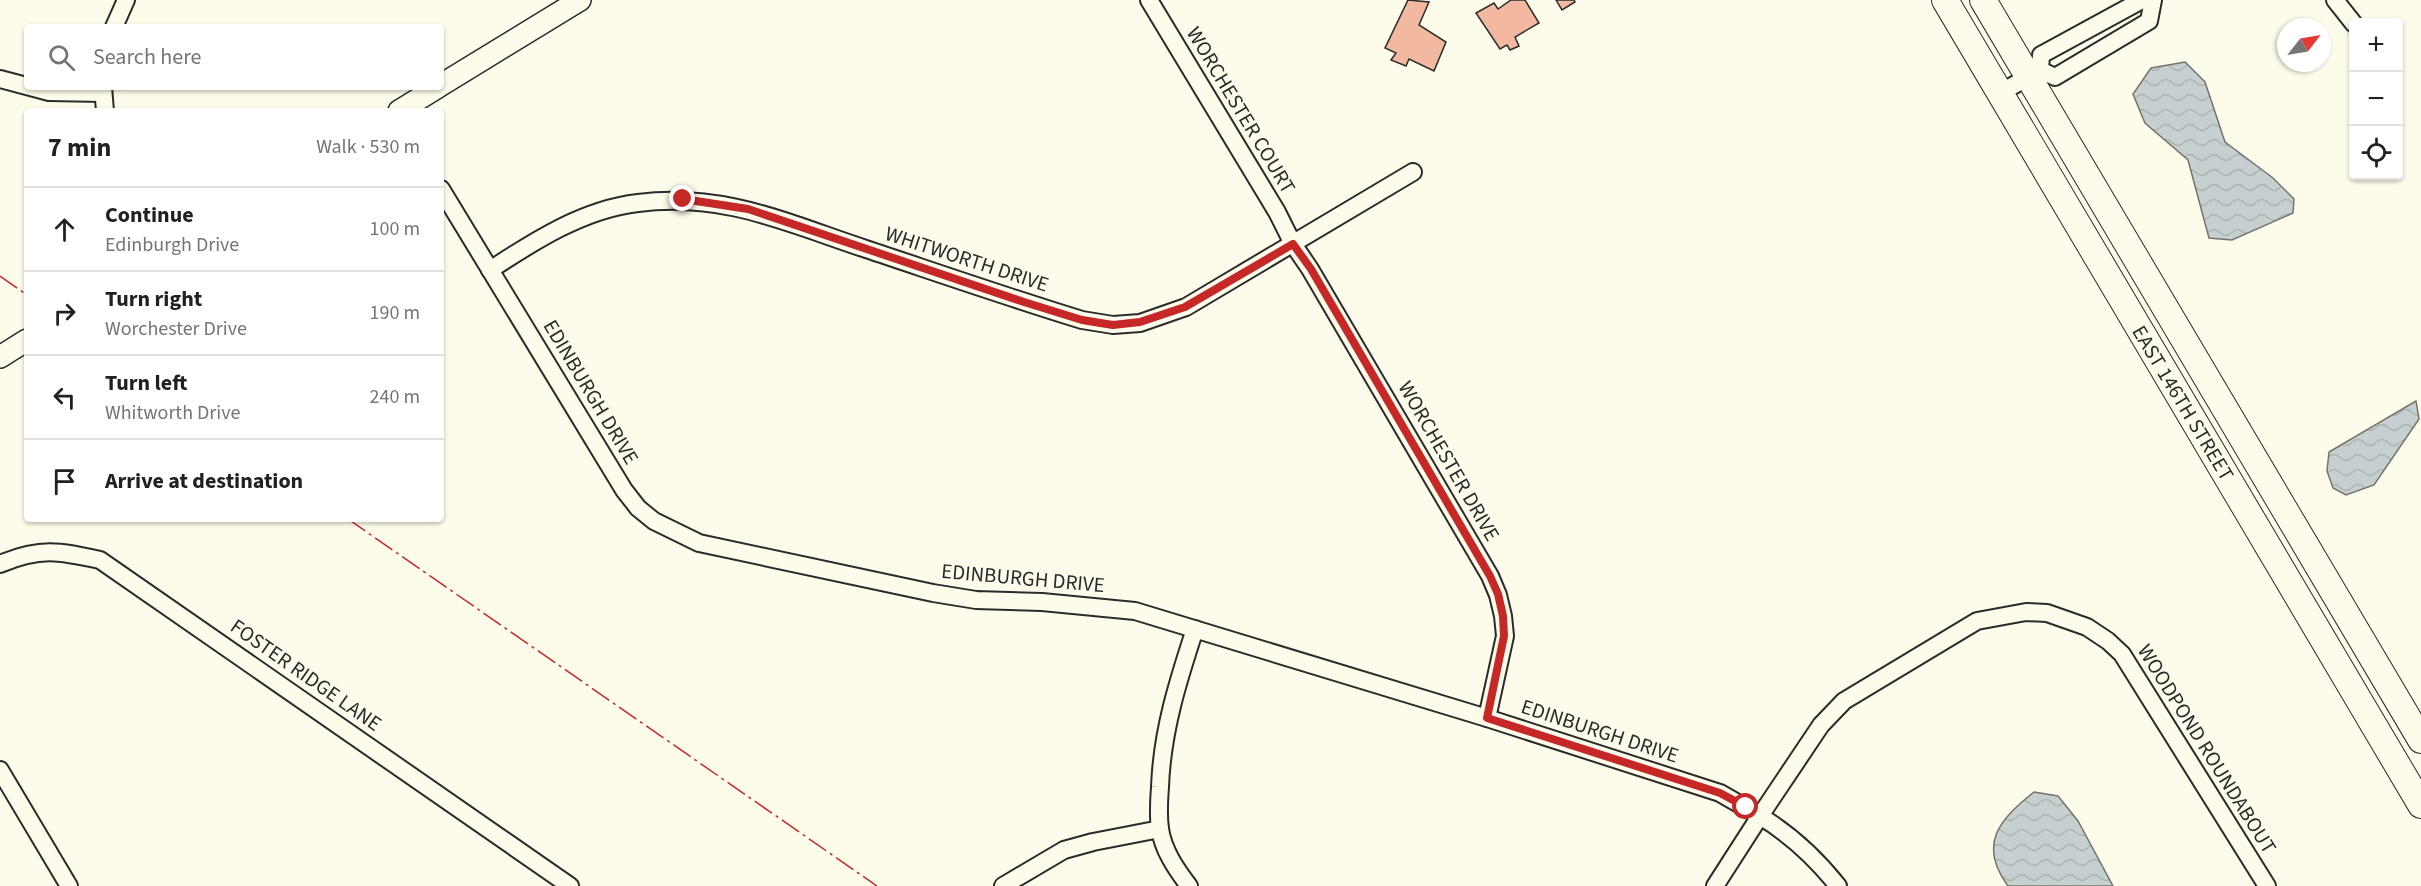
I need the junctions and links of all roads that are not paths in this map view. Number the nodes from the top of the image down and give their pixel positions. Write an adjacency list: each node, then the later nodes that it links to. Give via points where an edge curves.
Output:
1 (126, 0): 10 (street)
2 (580, 0): 13 (street)
3 (1149, 0): 23 (street, WORCHESTER COURT)
4 (1945, 0): 18 (main road, EAST 146TH STREET)
5 (1983, 0): 11 (main road, EAST 146TH STREET)
6 (2142, 0): 11 (street, via 2041,55)
7 (2153, 0): 11 (street, via 2149,21 2055,77)
8 (2335, 0): 9 (street)
9 (2349, 18)
10 (115, 24)
11 (2034, 74): 18 (street); 30 (main road, EAST 146TH STREET)
12 (0, 79): 14 (street)
13 (444, 84)
14 (24, 85)
15 (41, 90): 16 (street)
16 (103, 90): 19 (street)
17 (433, 90): 20 (street)
18 (2000, 93): 32 (main road, EAST 146TH STREET)
19 (105, 108)
20 (404, 108)
21 (1413, 172): 23 (street, WHITWORTH DRIVE)
22 (444, 194): 24 (street, EDINBURGH DRIVE)
23 (1293, 244): 24 (street, WHITWORTH DRIVE, via 1185,307 1140,322 1113,325 1024,302 748,209 683,199 636,203 582,218); 29 (street, WORCHESTER DRIVE, via 1498,594 1504,636)
24 (490, 270): 28 (street, EDINBURGH DRIVE, via 624,490 638,508 672,531 699,543 933,593 976,600 1135,611)
25 (24, 342): 26 (street)
26 (0, 357)
27 (0, 564): 36 (street, FOSTER RIDGE LANE, via 33,552 100,560)
28 (1195, 629): 29 (street, EDINBURGH DRIVE); 34 (street, via 1161,754)
29 (1487, 718): 33 (street, EDINBURGH DRIVE, via 1720,793)
30 (2421, 740)
31 (0, 770): 35 (street)
32 (2421, 805)
33 (1760, 816): 39 (street, WOODPOND ROUNDABOUT); 40 (street, via 1806,849); 41 (street, WOODPOND ROUNDABOUT, via 1821,725 1844,701 1977,621 2026,612 2047,613 2087,627 2122,654)
34 (1160, 829): 37 (street, via 1064,850); 38 (street, via 1176,870)
35 (69, 886)
36 (570, 886)
37 (1003, 886)
38 (1189, 886)
39 (1715, 886)
40 (1838, 886)
41 (2266, 886)

